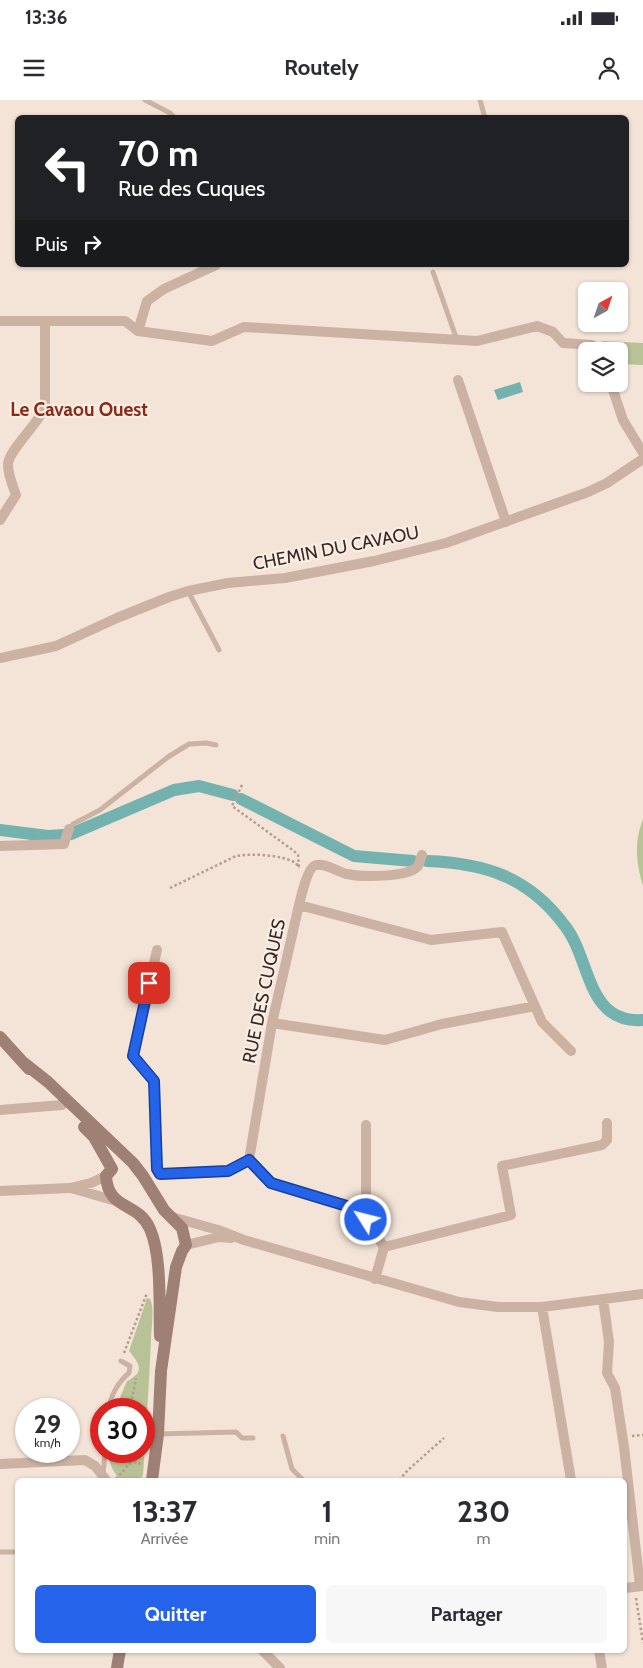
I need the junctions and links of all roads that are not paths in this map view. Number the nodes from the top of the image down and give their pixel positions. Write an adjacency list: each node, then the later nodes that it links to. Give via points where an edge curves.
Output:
1 (146, 100): 3 (lane)
2 (480, 100): 4 (lane)
3 (172, 115)
4 (484, 115)
5 (212, 267): 9 (street, via 164,289 147,301)
6 (434, 272): 10 (lane)
7 (0, 321): 8 (street)
8 (45, 321): 9 (street, via 125,322); 16 (street, via 45,407 42,416 10,456 8,464 16,495)
9 (138, 332): 10 (street, via 212,341 244,327)
10 (458, 340): 11 (street, via 477,342 537,326 553,332 563,343)
11 (578, 344)
12 (458, 380): 17 (street)
13 (614, 392): 14 (street, via 623,420)
14 (643, 453)
15 (643, 459): 17 (street, CHEMIN DU CAVAOU, via 588,492)
16 (0, 520)
17 (506, 522): 18 (street, CHEMIN DU CAVAOU, via 446,543 374,561 285,578 228,583)
18 (188, 591): 19 (lane); 20 (street, CHEMIN DU CAVAOU, via 56,646)
19 (218, 650)
20 (0, 658)
21 (216, 745): 22 (lane, via 189,744 100,810 73,824)
22 (68, 834): 23 (street, via 64,844)
23 (0, 846)
24 (422, 855): 25 (street, via 418,866 388,876 348,874 321,864 314,866)
25 (299, 905): 27 (street, RUE DES CUQUES, via 431,940 502,932); 28 (street, RUE DES CUQUES)
26 (157, 950): 36 (street, via 133,1056 154,1081 157,1169 160,1174 228,1171)
27 (535, 1006): 28 (street, via 442,1024 385,1040); 30 (street, RUE DES CUQUES, via 542,1022)
28 (272, 1024): 36 (street, RUE DES CUQUES)
29 (0, 1037): 31 (street)
30 (571, 1051)
31 (24, 1063): 32 (street); 37 (street)
32 (62, 1105): 33 (street); 38 (street, via 94,1137)
33 (0, 1110)
34 (608, 1123): 46 (street, via 607,1140 602,1145 502,1166 511,1215)
35 (366, 1125): 43 (street)
36 (249, 1160): 43 (street, via 271,1183 360,1210)
37 (133, 1163): 38 (street, via 120,1165); 42 (street, via 158,1202)
38 (109, 1173): 39 (street, via 91,1184); 41 (street, via 109,1193)
39 (70, 1188): 40 (street); 41 (street)
40 (0, 1191)
41 (116, 1201): 45 (street, via 137,1212 149,1226)
42 (172, 1217): 44 (street); 47 (street, via 182,1228)
43 (366, 1220): 46 (street)
44 (244, 1240): 47 (street, via 219,1237); 48 (street)
45 (157, 1245): 47 (street, via 166,1251); 53 (street)
46 (384, 1247): 48 (street)
47 (184, 1248): 53 (street, via 176,1267)
48 (375, 1279): 51 (street, via 459,1302 498,1307)
49 (643, 1294): 50 (street)
50 (603, 1299): 51 (street); 64 (street, via 609,1342 607,1373 615,1388)
51 (542, 1307): 63 (street)
52 (121, 1362): 54 (lane, via 130,1366 129,1373 122,1378)
53 (161, 1371): 55 (street)
54 (111, 1398)
55 (158, 1434): 57 (lane, via 236,1432 242,1438); 60 (street)
56 (283, 1436): 62 (lane, via 292,1470)
57 (253, 1438)
58 (105, 1463): 61 (lane)
59 (0, 1464): 61 (street, via 85,1460)
60 (153, 1475)
61 (106, 1478)
62 (301, 1478)
63 (571, 1478)
64 (627, 1478)
65 (627, 1478): 68 (street)
66 (0, 1552): 67 (lane)
67 (15, 1552)
68 (636, 1587)
69 (120, 1653): 71 (street)
70 (600, 1653): 72 (street)
71 (117, 1668)
72 (602, 1668)

